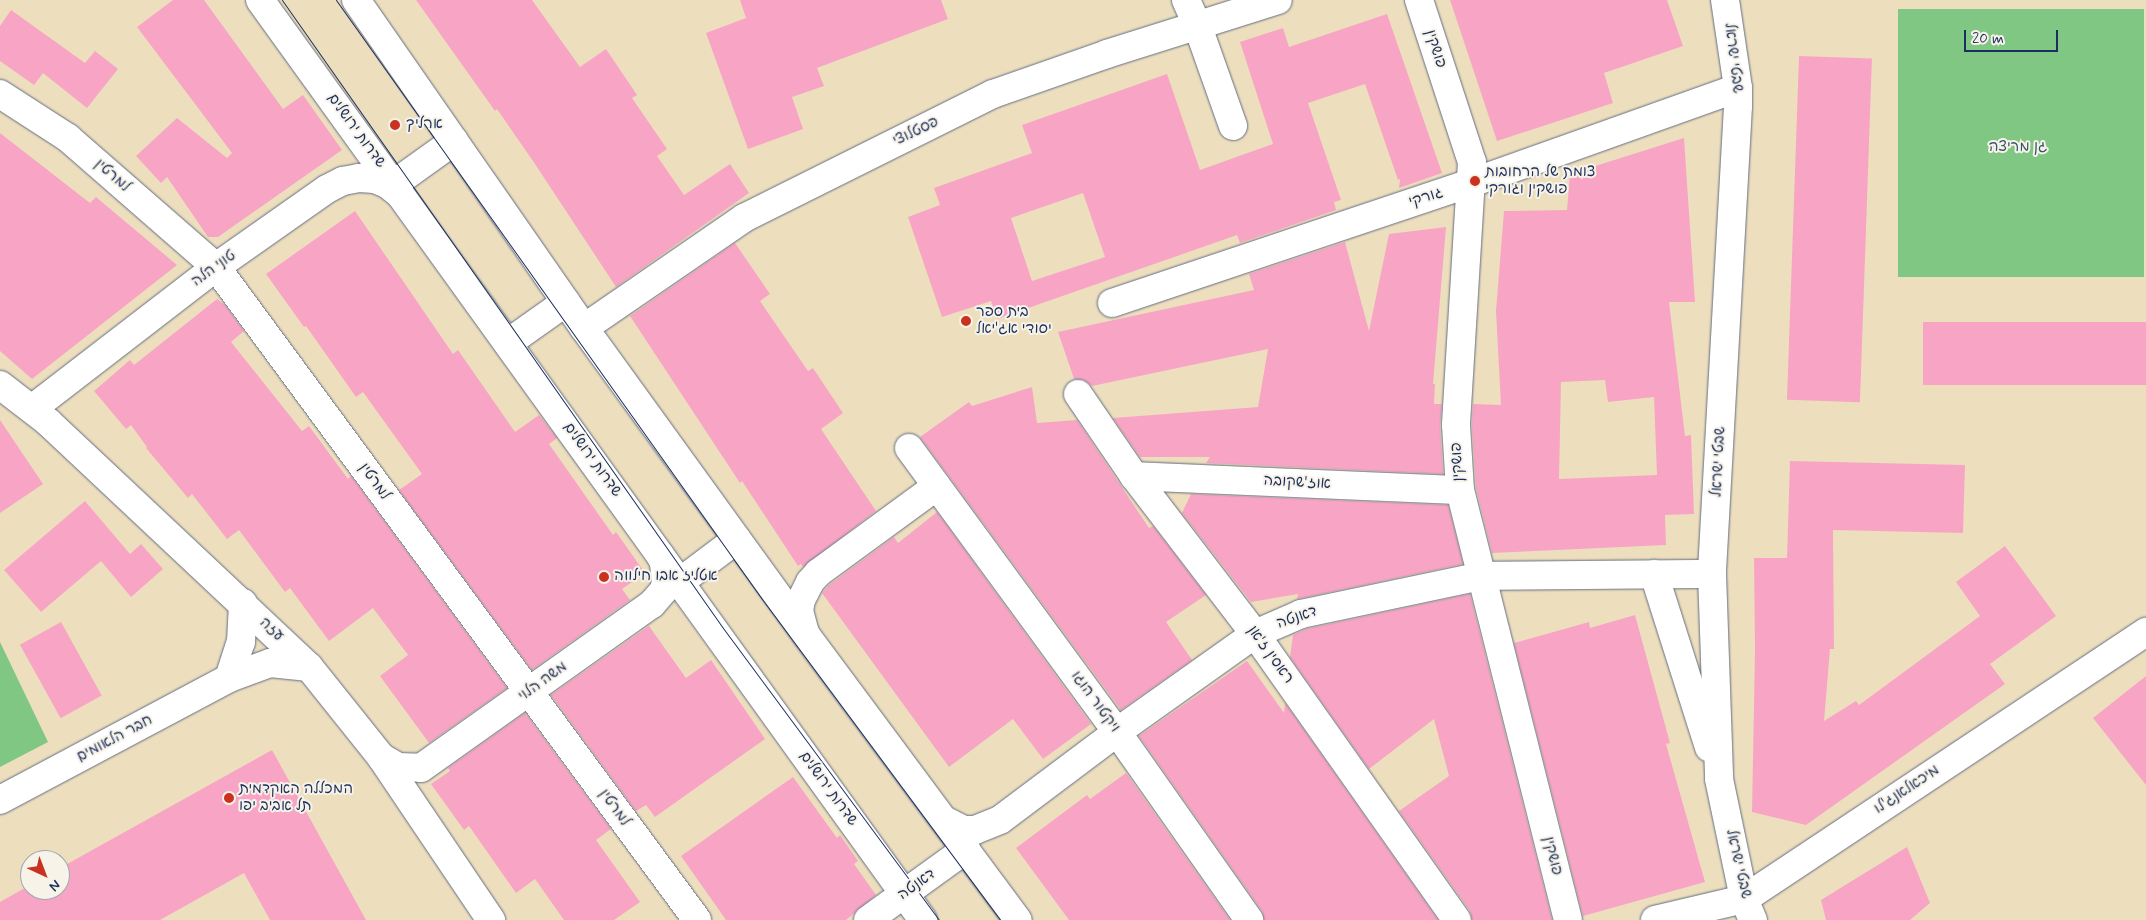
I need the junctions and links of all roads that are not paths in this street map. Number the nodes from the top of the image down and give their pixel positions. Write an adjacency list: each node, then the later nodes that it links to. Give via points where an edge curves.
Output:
1 (260, 0): 13 (street, שדרות ירושלים)
2 (356, 0): 11 (street)
3 (1186, 0): 7 (street)
4 (1278, 0): 7 (street, פסטלוצי)
5 (1419, 0): 12 (street, פושקין, via 1472,162)
6 (1725, 0): 8 (street, שבטי ישראל)
7 (1198, 26): 10 (street); 17 (street, פסטלוצי, via 993,94 744,218)
8 (1738, 88): 12 (street, גורקי); 29 (street, שבטי ישראל)
9 (0, 94): 14 (street, למרטין, via 68,138)
10 (1233, 126)
11 (454, 141): 13 (street); 15 (street)
12 (1472, 183): 16 (street, גורקי); 25 (street, פושקין, via 1456,425)
13 (401, 194): 14 (street, טוני הלה, via 375,179 343,181 327,188); 18 (street, שדרות ירושלים)
14 (216, 267): 21 (street, טוני הלה); 38 (street, למרטין)
15 (566, 302): 17 (street); 18 (street)
16 (1112, 303)
17 (584, 328): 26 (street)
18 (508, 342): 27 (street, שדרות ירושלים)
19 (0, 385): 21 (street, עזה)
20 (1078, 394): 23 (street, ראסין ז'אן)
21 (33, 408): 32 (street, עזה)
22 (909, 448): 24 (street, ויקטור הוגו)
23 (1134, 476): 25 (street, אוז'שקובה); 34 (street, ראסין ז'אן)
24 (937, 486): 35 (street, via 810,582 799,611); 39 (street, ויקטור הוגו)
25 (1460, 490): 30 (street, פושקין)
26 (737, 539): 31 (street); 35 (street)
27 (659, 553): 31 (street, שדרות ירושלים); 38 (street, משה הלוי, via 664,562 666,582 659,597)
28 (1654, 574): 29 (street, דאנטה); 30 (street, דאנטה); 41 (street)
29 (1712, 574): 41 (street, שבטי ישראל)
30 (1482, 576): 34 (street, דאנטה, via 1301,614); 54 (street, פושקין)
31 (680, 582): 45 (street, שדרות ירושלים)
32 (243, 603): 36 (street, עזה); 37 (street, via 241,642)
33 (2146, 632): 46 (street, מיכאלאנג'לו)
34 (1256, 634): 39 (street, דאנטה); 53 (street, ראסין ז'אן)
35 (806, 635): 43 (street)
36 (309, 667): 37 (street, חבר הלאומים, via 270,663); 40 (street, עזה)
37 (229, 678): 42 (street, חבר הלאומים)
38 (529, 692): 40 (street, משה הלוי, via 421,768 398,767); 48 (street, למרטין)
39 (1117, 732): 43 (street, דאנטה, via 1000,820 988,826 964,830); 52 (street, ויקטור הוגו)
40 (382, 757): 47 (street, עזה)
41 (1719, 779): 46 (street, שבטי ישראל)
42 (0, 800)
43 (944, 820): 44 (street)
44 (966, 849): 45 (street, דאנטה); 51 (street)
45 (904, 894): 49 (street, דאנטה); 50 (street, שדרות ירושלים)
46 (1749, 910): 55 (street, מיכאלאנג'לו)
47 (491, 920)
48 (697, 920)
49 (868, 920)
50 (923, 920)
51 (1018, 920)
52 (1249, 920)
53 (1457, 920)
54 (1568, 920)
55 (1655, 920)

